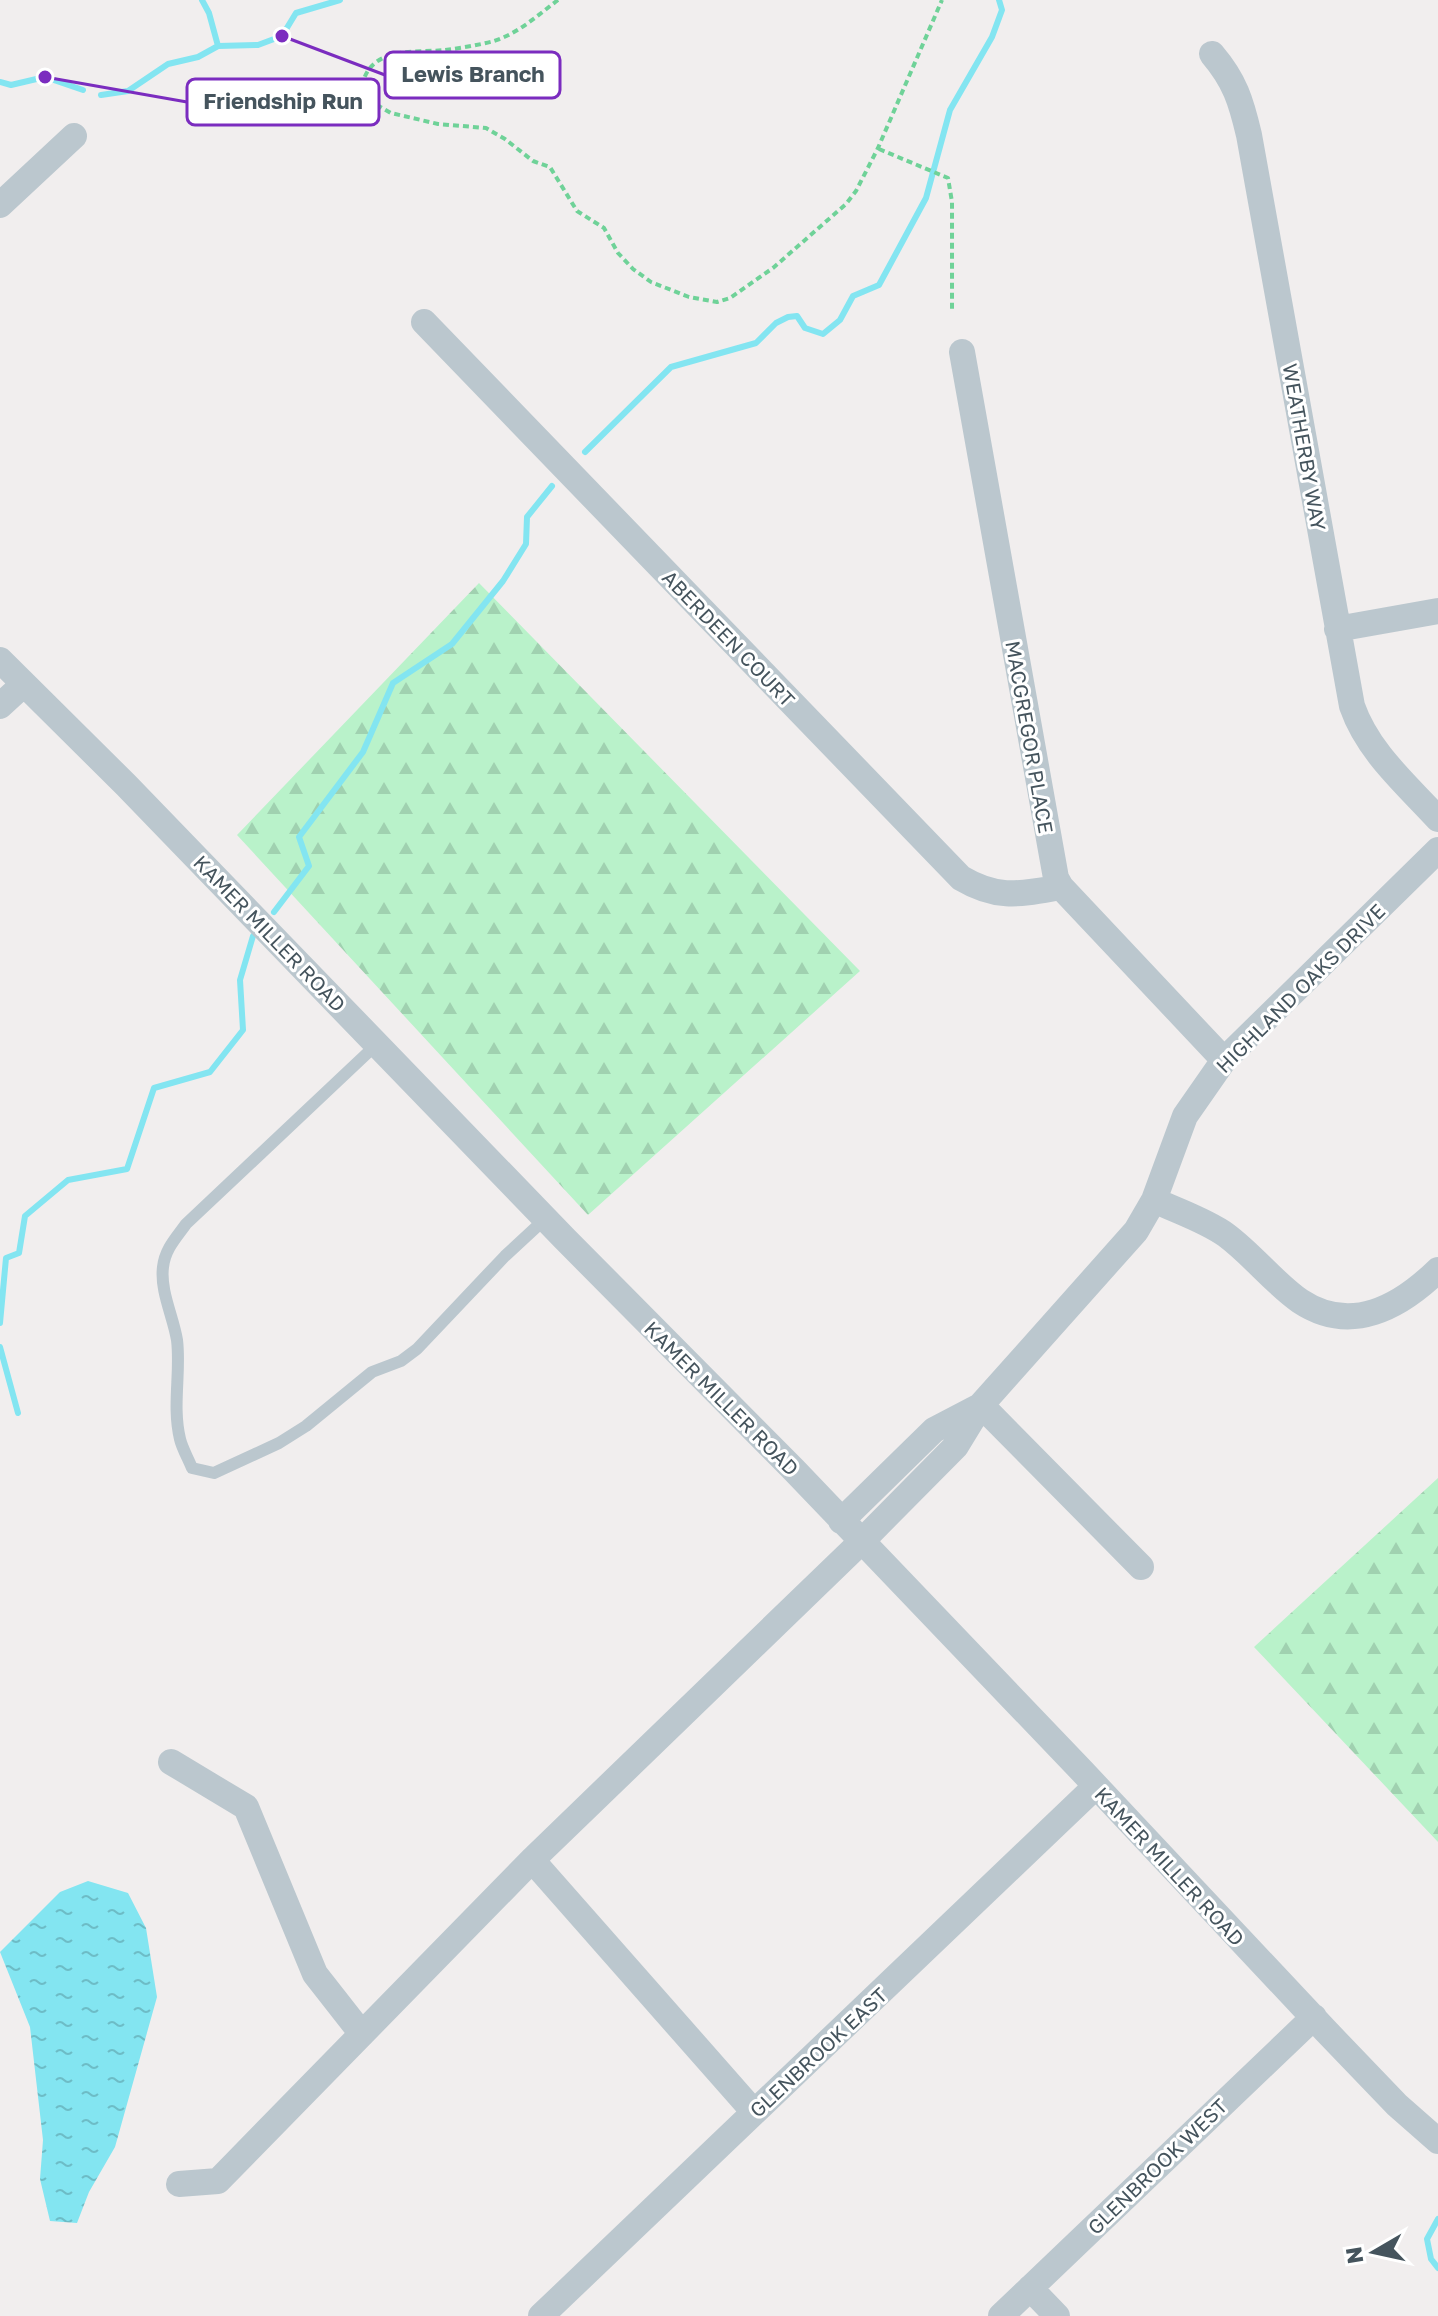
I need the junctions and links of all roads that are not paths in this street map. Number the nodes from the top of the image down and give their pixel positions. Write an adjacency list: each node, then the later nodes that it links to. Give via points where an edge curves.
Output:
1 (1212, 54): 7 (street, WEATHERBY WAY, via 1237,91 1249,135)
2 (74, 136): 3 (street)
3 (0, 205)
4 (424, 322): 13 (street, ABERDEEN COURT, via 961,878 999,894)
5 (962, 352): 13 (street, MACGREGOR PLACE, via 1048,842)
6 (1438, 611): 7 (street)
7 (1337, 629): 11 (street, WEATHERBY WAY, via 1358,724 1379,756)
8 (0, 660): 9 (street, KAMER MILLER ROAD)
9 (24, 684): 10 (street); 14 (street, KAMER MILLER ROAD)
10 (0, 706)
11 (1438, 819)
12 (1438, 850): 15 (street, HIGHLAND OAKS DRIVE)
13 (1061, 887): 15 (street, MACGREGOR PLACE)
14 (377, 1044): 17 (street, KAMER MILLER ROAD); 17 (lane, via 186,1224 166,1252 162,1269 177,1338 180,1439 192,1468 214,1473 279,1443 372,1372 401,1361)
15 (1224, 1060): 16 (street, HIGHLAND OAKS DRIVE, via 1185,1116)
16 (1154, 1200): 18 (street, via 1223,1233 1301,1302 1321,1311 1350,1316 1378,1312 1411,1294); 19 (street, HIGHLAND OAKS DRIVE, via 1136,1231)
17 (545, 1219): 20 (street, KAMER MILLER ROAD)
18 (1438, 1270)
19 (981, 1405): 20 (street, HIGHLAND OAKS DRIVE, via 934,1430); 21 (street, HIGHLAND OAKS DRIVE, via 956,1446); 22 (street)
20 (841, 1521): 21 (street, KAMER MILLER ROAD)
21 (861, 1542): 24 (street, KAMER MILLER ROAD); 25 (street, HIGHLAND OAKS DRIVE)
22 (1141, 1567)
23 (171, 1762): 27 (street, via 246,1807 315,1974)
24 (1095, 1787): 26 (street, KAMER MILLER ROAD); 28 (street, GLENBROOK EAST)
25 (532, 1860): 27 (street, HIGHLAND OAKS DRIVE); 28 (street)
26 (1314, 2017): 29 (street, KAMER MILLER ROAD); 31 (street, GLENBROOK WEST)
27 (362, 2034): 30 (street, HIGHLAND OAKS DRIVE, via 218,2181)
28 (754, 2112): 32 (street, GLENBROOK EAST)
29 (1438, 2141)
30 (179, 2184)
31 (1030, 2288): 33 (street, GLENBROOK WEST); 34 (street)
32 (541, 2316)
33 (1001, 2316)
34 (1057, 2316)

